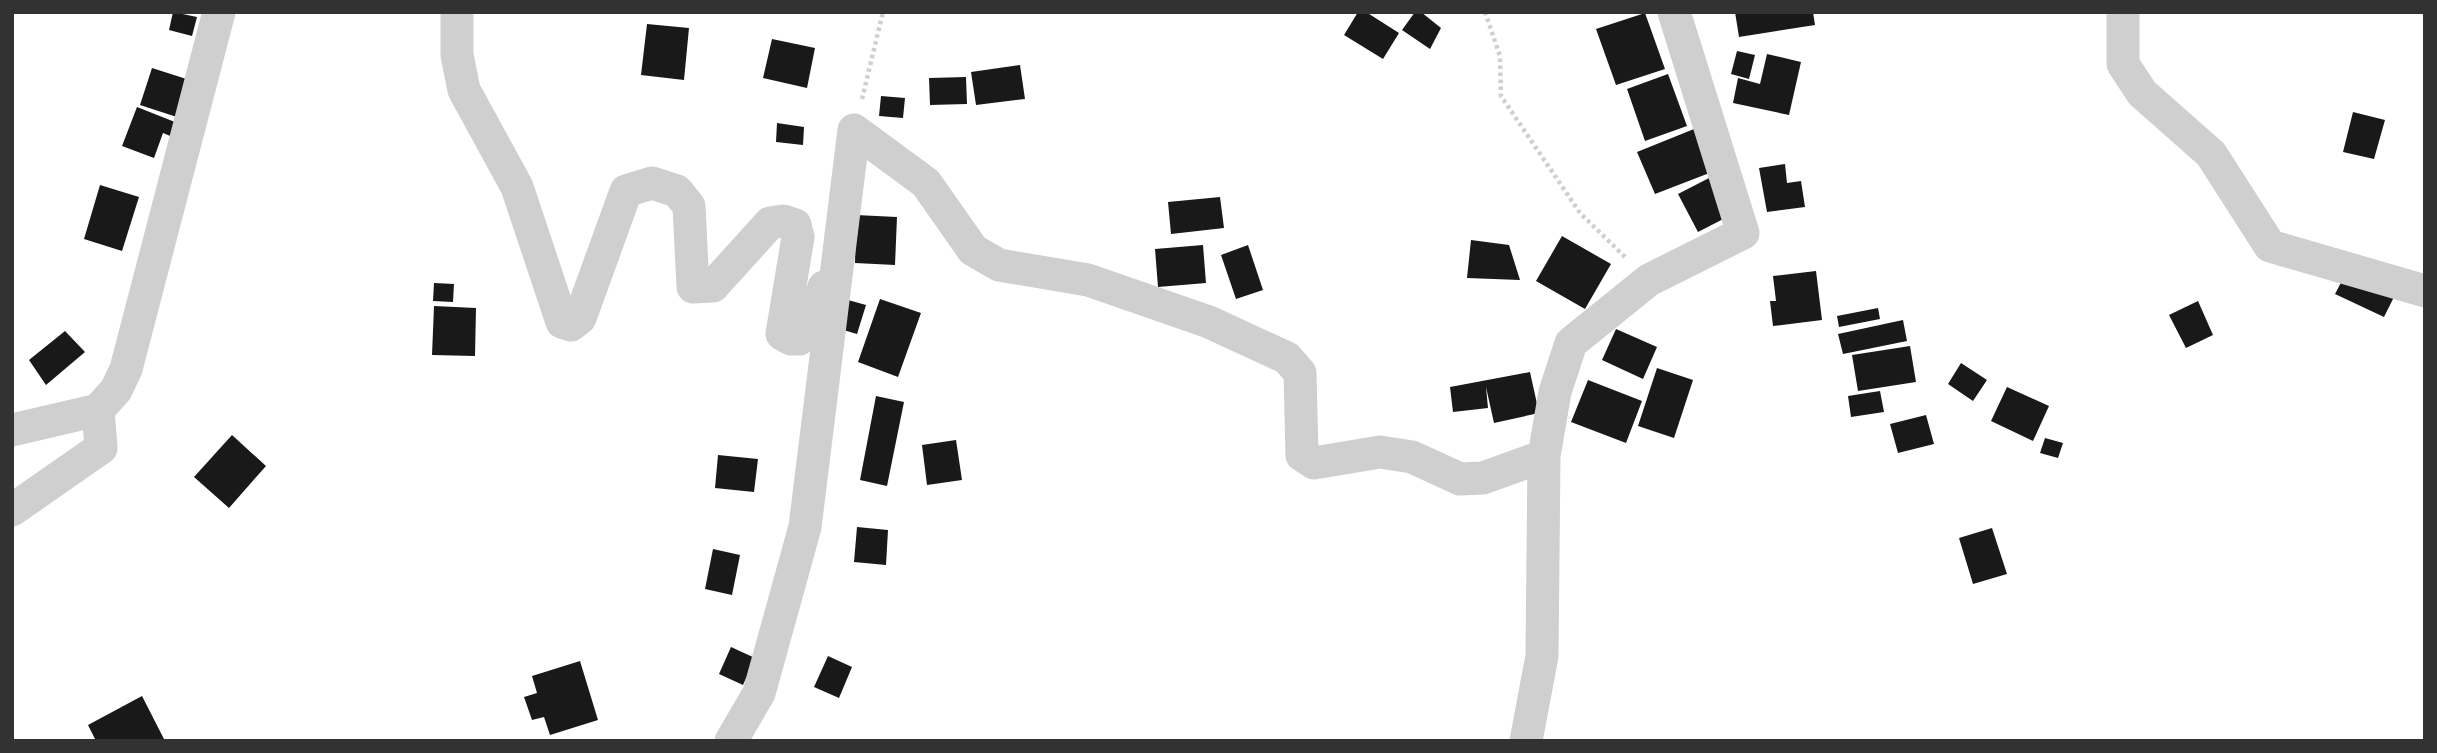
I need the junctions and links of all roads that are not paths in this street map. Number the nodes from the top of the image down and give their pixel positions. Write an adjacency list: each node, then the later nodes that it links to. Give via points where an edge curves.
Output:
1 (219, 12): 7 (street, via 126,369 116,390)
2 (457, 12): 5 (street, via 457,55 464,90 517,187 562,322 571,325 580,318 626,191 652,183 677,191 689,206 693,287 713,286 770,223 795,225 798,237 782,334 791,339 799,339 813,318)
3 (1674, 12): 9 (street, via 1742,233 1649,280 1571,343 1555,392)
4 (2123, 12): 6 (street, via 2123,64 2142,93 2211,154 2270,246)
5 (840, 242): 9 (street, via 854,130 926,183 974,250 999,265 1088,280 1209,322 1287,358 1300,373 1302,455 1314,463 1380,452 1412,457 1460,479 1483,478); 11 (street, via 805,527 759,693)
6 (2425, 291)
7 (98, 410): 8 (street); 10 (street, via 101,448)
8 (12, 430)
9 (1544, 456): 12 (street, via 1542,656)
10 (12, 510)
11 (731, 741)
12 (1526, 741)

